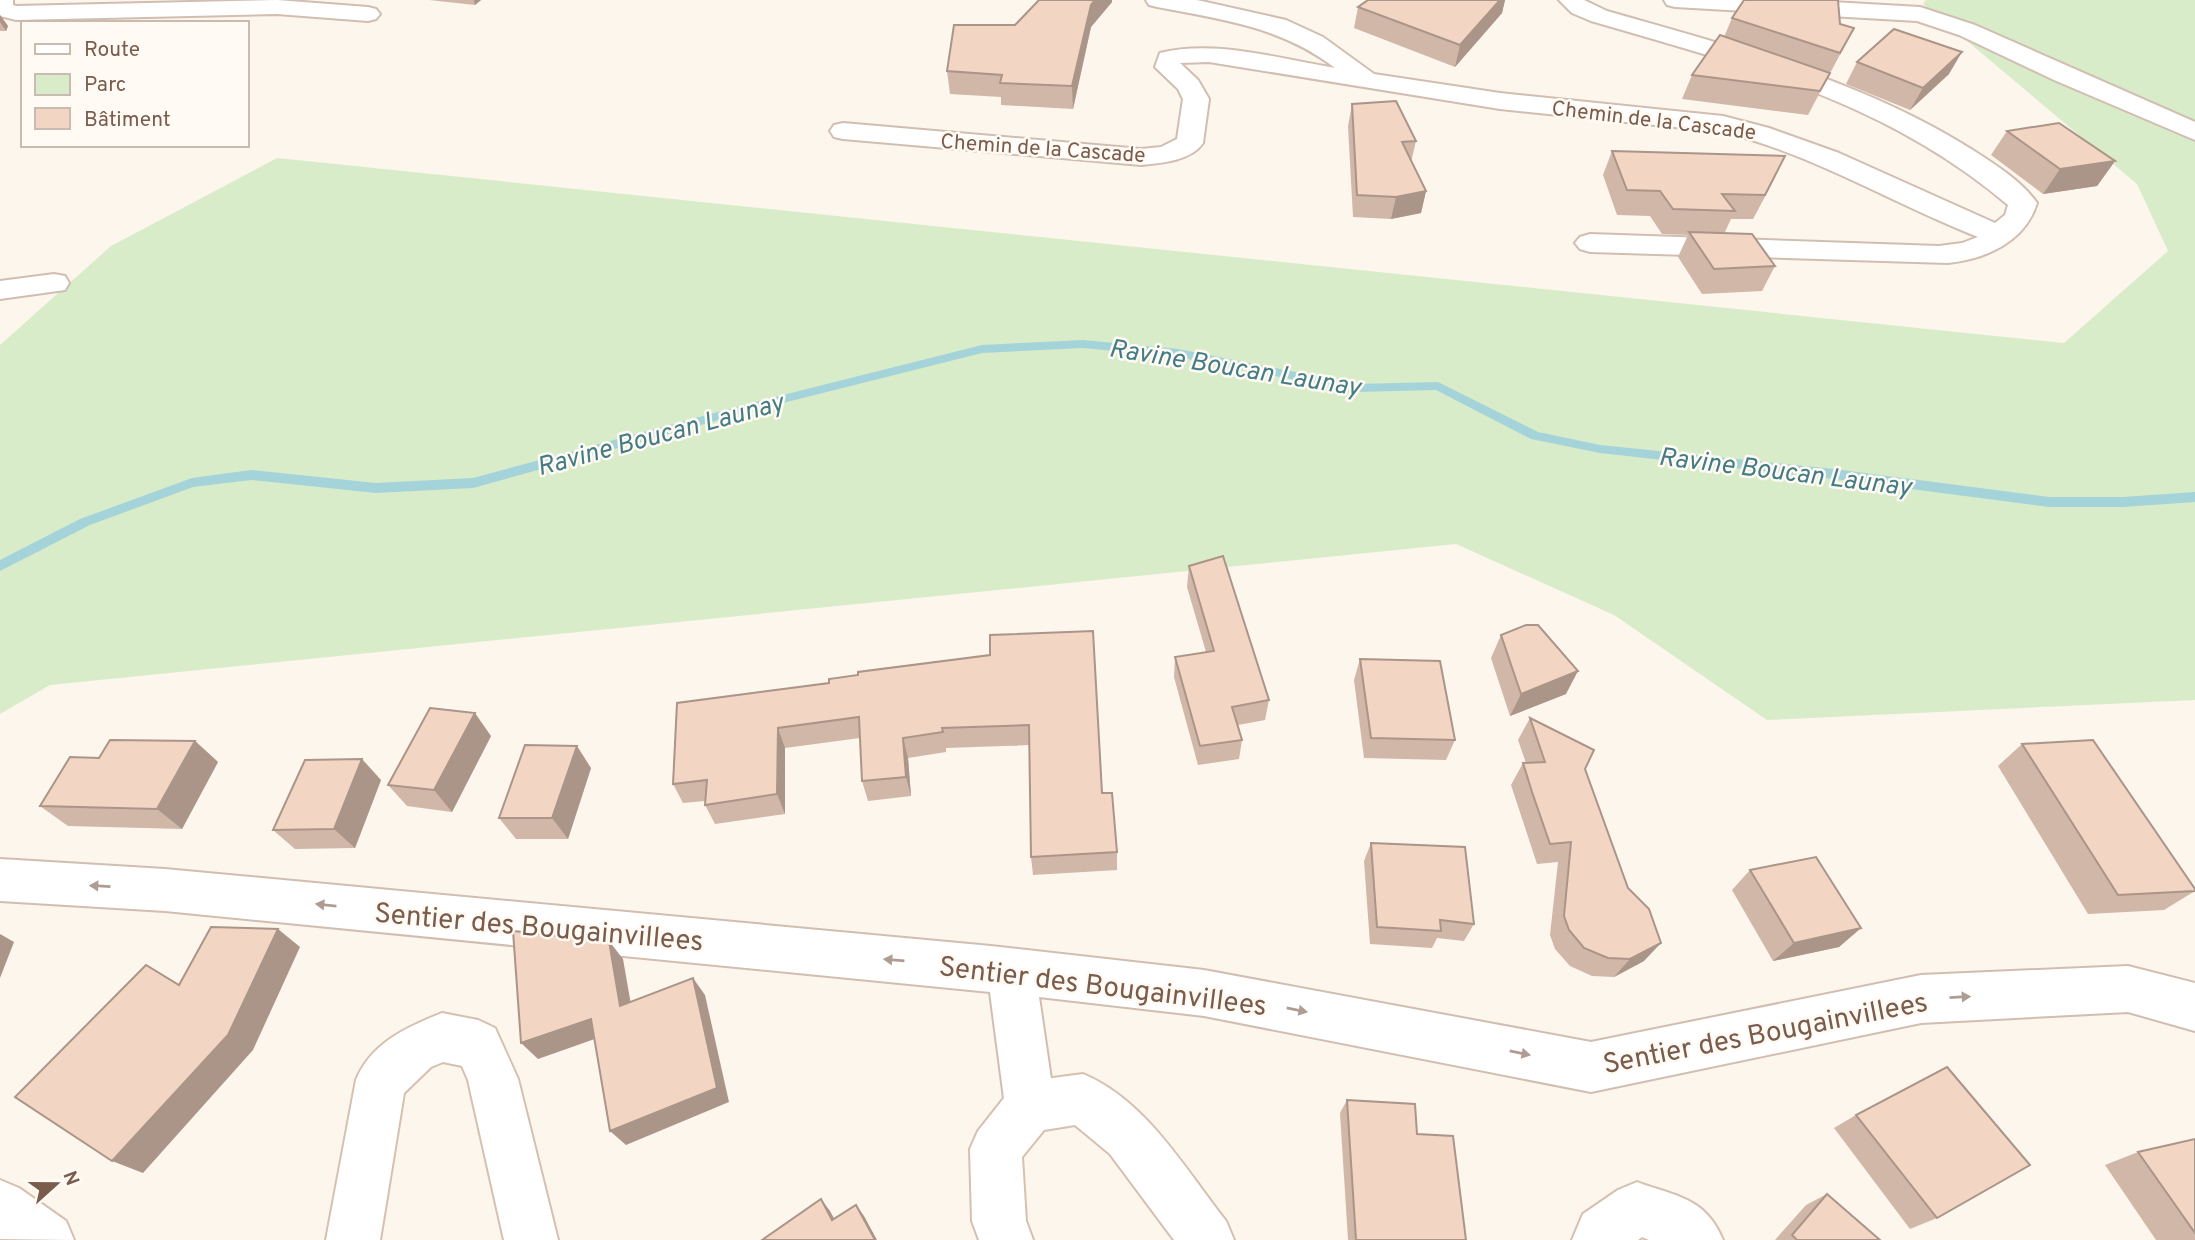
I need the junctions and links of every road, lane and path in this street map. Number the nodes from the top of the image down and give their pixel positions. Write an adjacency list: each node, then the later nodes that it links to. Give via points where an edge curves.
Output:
1 (2, 0): 5 (street, via 1,9 16,13 277,8)
2 (1157, 0): 6 (street, Chemin de la Cascade, via 1283,28 1315,42)
3 (1570, 0): 9 (street, via 1599,16 1784,74 1922,131 1997,178 2022,203 2018,219)
4 (1675, 0): 8 (street, via 1920,14 1967,30)
5 (368, 14)
6 (1372, 83): 7 (street, Chemin de la Cascade, via 1209,55 1169,58 1167,67 1189,85 1196,99 1190,143 1154,156); 9 (street, Chemin de la Cascade, via 1751,130 1832,159)
7 (843, 131)
8 (2195, 132)
9 (1999, 235): 10 (street, via 1968,253 1939,255)
10 (1590, 243)
11 (54, 283): 12 (street)
12 (0, 290)
13 (0, 880): 14 (street, Sentier des Bougainvillees, one-way to 13, via 165,890)
14 (1011, 971): 15 (street, Sentier des Bougainvillees, one-way to 15, via 1204,993 1591,1067 1921,999 2129,989); 16 (street)
15 (2195, 1007)
16 (1030, 1106): 21 (street, via 996,1149 999,1221); 22 (street, via 1083,1099 1128,1136)
17 (0, 1207): 18 (street)
18 (47, 1240)
19 (353, 1240): 20 (street, via 382,1080 414,1050 442,1037 478,1045 493,1079)
20 (531, 1240)
21 (1006, 1240)
22 (1207, 1240)
23 (1599, 1240): 24 (street, via 1602,1233 1637,1209 1684,1226)
24 (1696, 1240)

